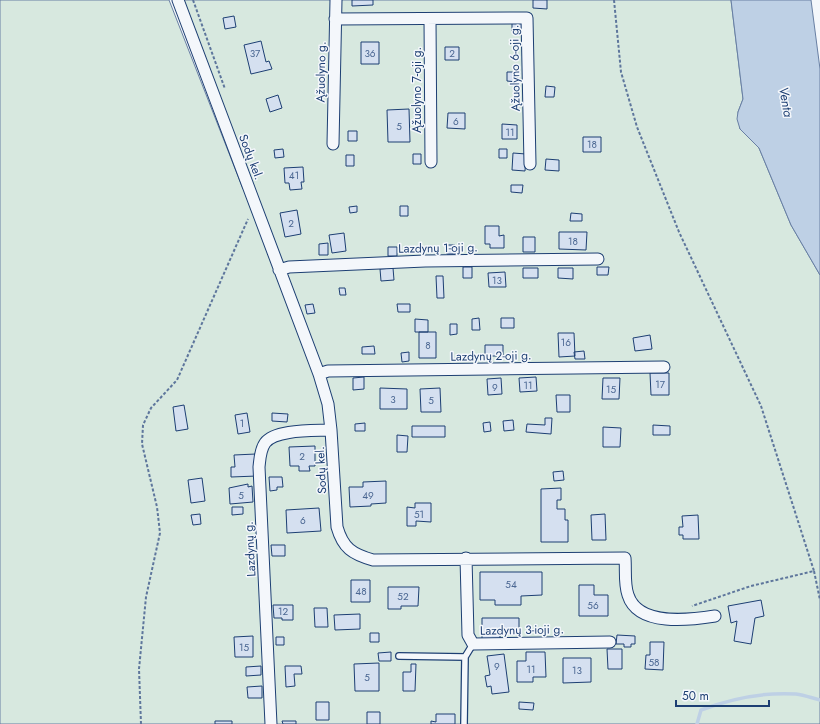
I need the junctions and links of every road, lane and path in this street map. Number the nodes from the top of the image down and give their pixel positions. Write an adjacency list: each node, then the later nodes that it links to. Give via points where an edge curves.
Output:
1 (178, 0): 9 (street, Sodų kel.)
2 (336, 0): 4 (street, Ąžuolyno g.)
3 (614, 0): 16 (path, via 621,72 637,128 679,232 760,406)
4 (335, 19): 5 (street, Ąžuolyno 6-oji g.); 6 (street, Ąžuolyno g.)
5 (430, 19): 7 (street, Ąžuolyno 7-oji g.); 8 (street, Ąžuolyno 6-oji g., via 527,18)
6 (333, 144)
7 (431, 162)
8 (530, 164)
9 (257, 209): 11 (street, Sodų kel.); 24 (path, via 248,220 177,380 151,408 143,425 142,444 157,507 160,533 146,597 139,669)
10 (598, 259): 11 (street, Lazdynų 1-oji g., via 425,261 289,267)
11 (280, 270): 13 (street, Sodų kel.)
12 (664, 367): 13 (street, Lazdynų 2-oji g., via 328,371)
13 (319, 374): 14 (street, Sodų kel., via 328,404)
14 (331, 430): 15 (street, Sodų kel., via 337,527 341,542 358,556 372,560); 25 (street, Lazdynų g., via 272,436 261,452 259,467)
15 (466, 558): 19 (street, Sodų kel., via 625,558 628,595 633,606 642,613 657,618 681,620); 21 (street, Lazdynų 3-ioji g., via 468,635)
16 (814, 571): 17 (path); 18 (path, via 750,586)
17 (820, 600)
18 (688, 607)
19 (715, 616)
20 (610, 642): 21 (street, Lazdynų 3-ioji g.)
21 (473, 644): 23 (lane)
22 (399, 656): 23 (lane)
23 (465, 657): 26 (lane)
24 (141, 724)
25 (271, 724)
26 (464, 724)

